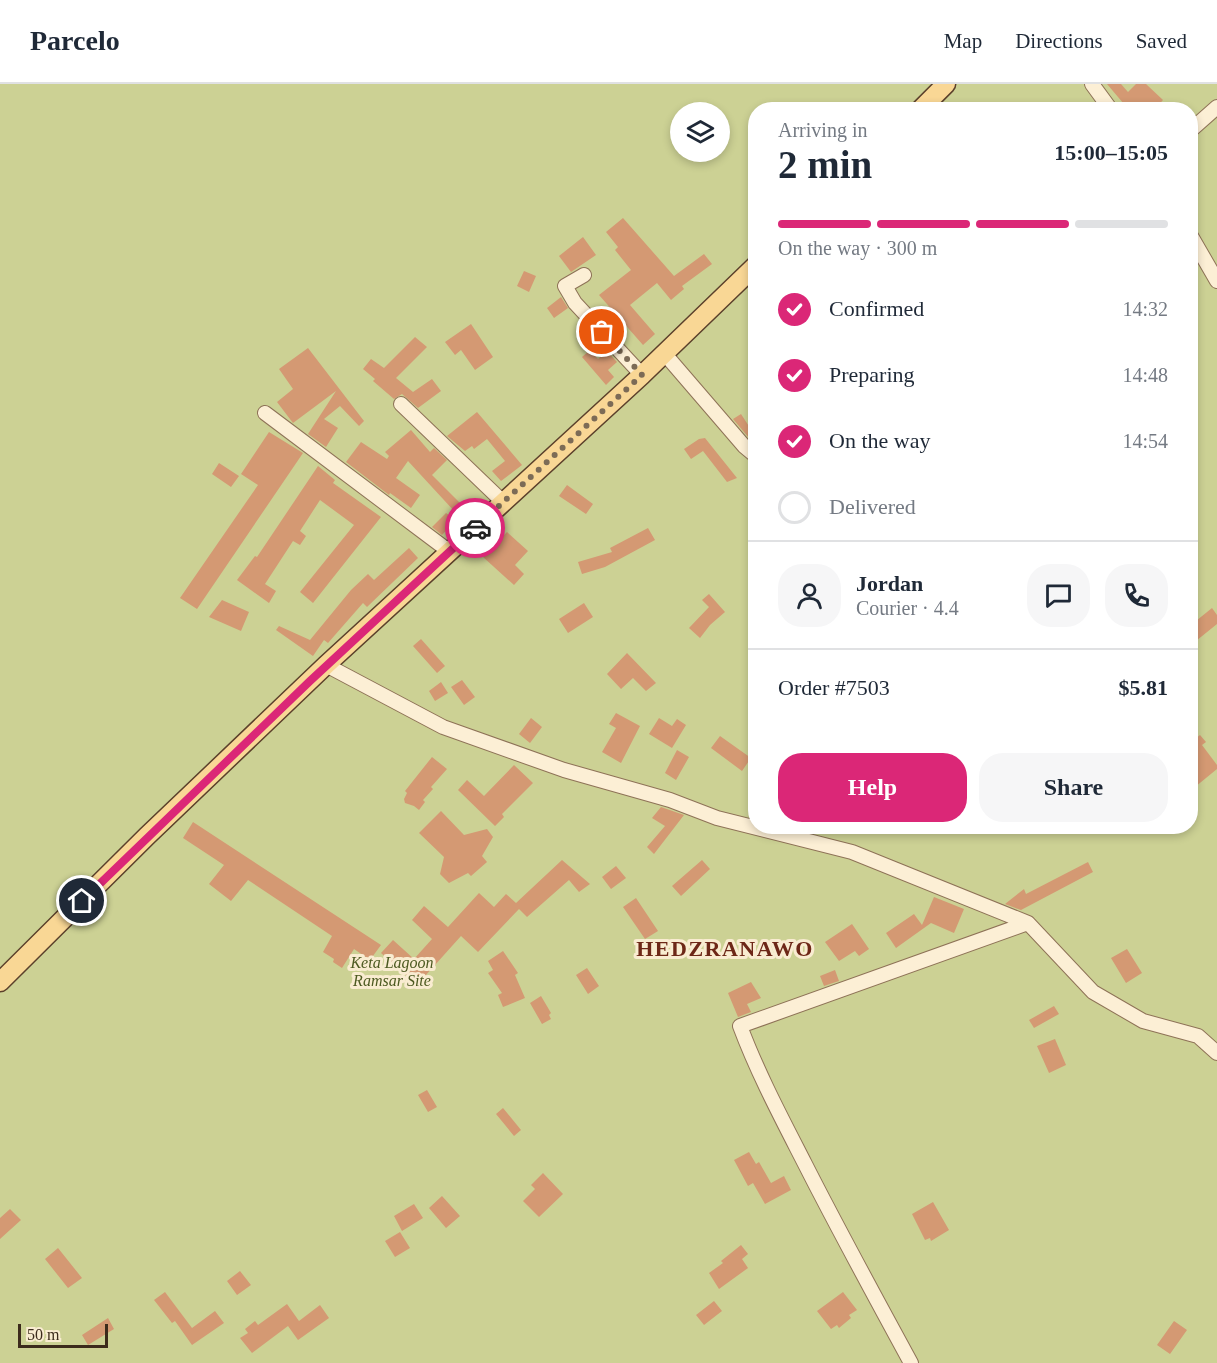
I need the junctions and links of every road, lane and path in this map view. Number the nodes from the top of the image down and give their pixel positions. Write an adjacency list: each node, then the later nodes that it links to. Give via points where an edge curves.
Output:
1 (946, 84): 3 (main road)
2 (1092, 84): 4 (street)
3 (928, 102)
4 (1105, 102)
5 (1217, 107): 6 (street)
6 (1198, 124)
7 (1198, 248): 10 (street)
8 (748, 273): 11 (main road)
9 (584, 275): 12 (street, via 565,286 575,303)
10 (1217, 281)
11 (663, 353): 12 (main road); 15 (street)
12 (642, 375): 16 (main road)
13 (401, 404): 16 (street)
14 (265, 413): 17 (street)
15 (748, 449)
16 (503, 502): 17 (main road)
17 (450, 552): 18 (main road)
18 (327, 665): 19 (street, via 443,727 564,770); 22 (main road)
19 (748, 826)
20 (781, 834): 21 (street, via 852,852)
21 (1028, 923): 23 (street, via 1093,992 1143,1021 1198,1036); 24 (street, via 740,1026 781,1117)
22 (0, 982)
23 (1217, 1053)
24 (911, 1363)

